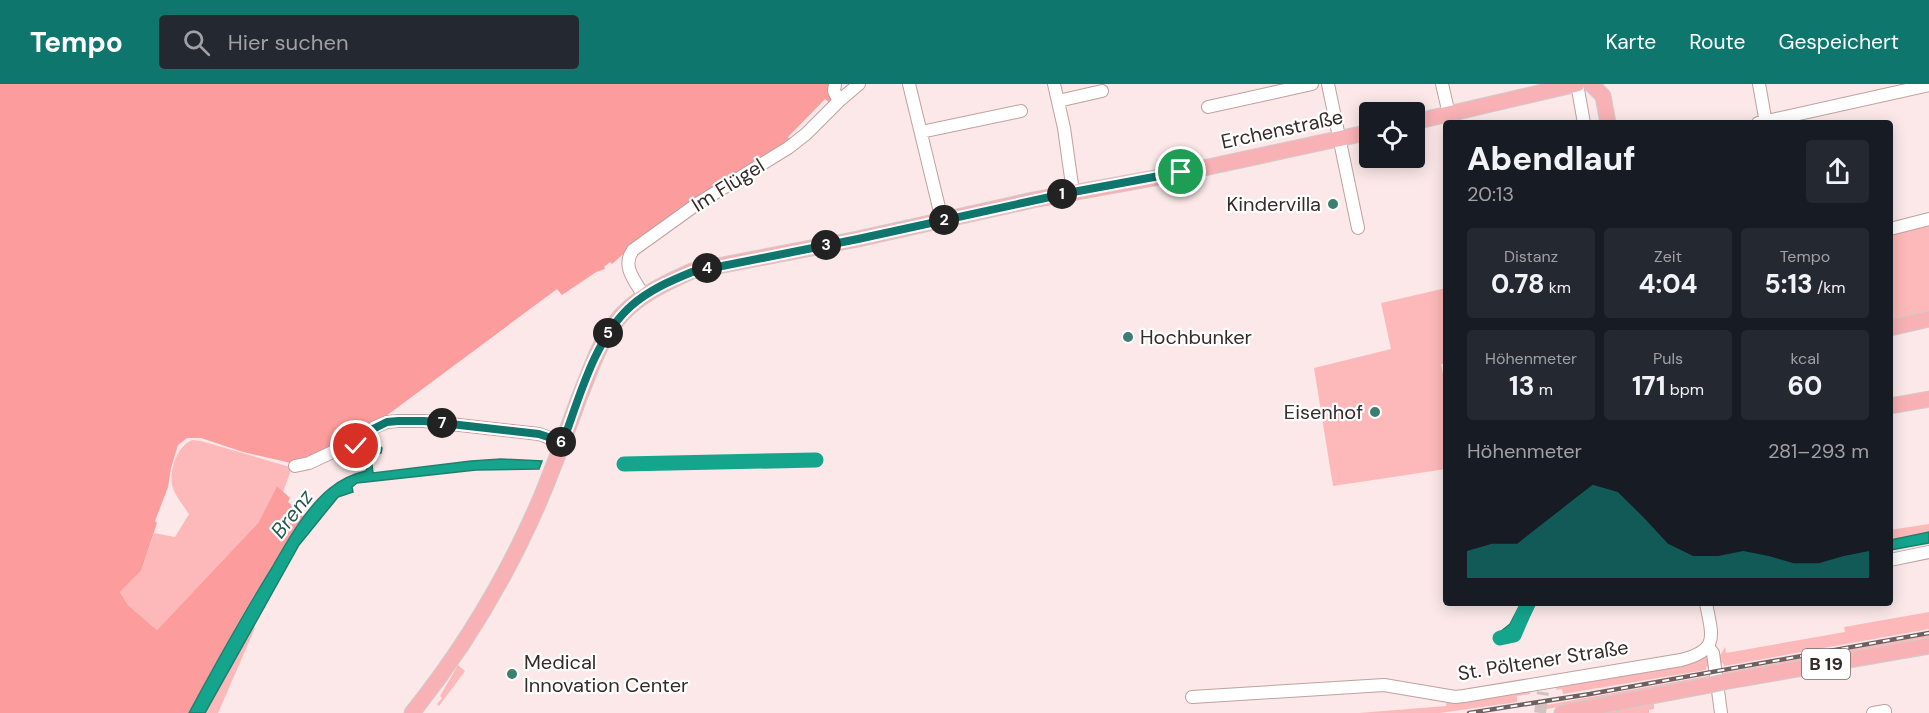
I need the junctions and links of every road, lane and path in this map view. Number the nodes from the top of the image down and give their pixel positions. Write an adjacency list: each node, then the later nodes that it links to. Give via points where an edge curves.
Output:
1 (835, 84): 14 (street)
2 (859, 84): 14 (street, Im Flügel)
3 (909, 84): 25 (street)
4 (1054, 84): 15 (street)
5 (1312, 84): 16 (street)
6 (1328, 84): 27 (street)
7 (1442, 84): 18 (street)
8 (1577, 84): 18 (main road); 19 (street)
9 (1591, 84): 20 (main road, via 1603,96)
10 (1604, 84): 21 (main road, via 1611,93)
11 (1759, 84): 22 (street)
12 (1929, 85): 23 (street)
13 (1102, 91): 15 (street)
14 (839, 100): 33 (street, Im Flügel, via 806,135 633,250 627,265)
15 (1058, 101): 28 (street)
16 (1208, 107)
17 (1022, 111): 25 (street)
18 (1450, 118): 24 (main road)
19 (1583, 120)
20 (1607, 120)
21 (1616, 120)
22 (1763, 120)
23 (1776, 120)
24 (1425, 121)
25 (921, 132): 30 (street)
26 (1359, 134): 27 (main road, Erchenstraße)
27 (1339, 138): 28 (main road, Erchenstraße); 31 (street)
28 (1073, 192): 30 (main road, Erchenstraße)
29 (1929, 219): 32 (street)
30 (942, 220): 33 (main road, Erchenstraße, via 692,272)
31 (1358, 228)
32 (1893, 228)
33 (644, 296): 38 (main road, Erchenstraße, via 624,312 608,333)
34 (1929, 319): 35 (main road)
35 (1893, 327)
36 (1929, 399): 37 (main road)
37 (1893, 405)
38 (563, 442): 39 (street, via 539,434 424,421 387,422 354,447 338,449); 46 (main road, Erchenstraße, via 501,580)
39 (295, 466)
40 (1929, 552): 41 (street)
41 (1893, 559)
42 (1707, 606): 43 (street, via 1711,632)
43 (1708, 646): 45 (street, St. Pöltener Straße, via 1701,654 1681,660 1544,687 1455,697 1390,685); 48 (street)
44 (1929, 646): 47 (main road, B 19)
45 (1192, 697)
46 (412, 713)
47 (1562, 713)
48 (1721, 713)

